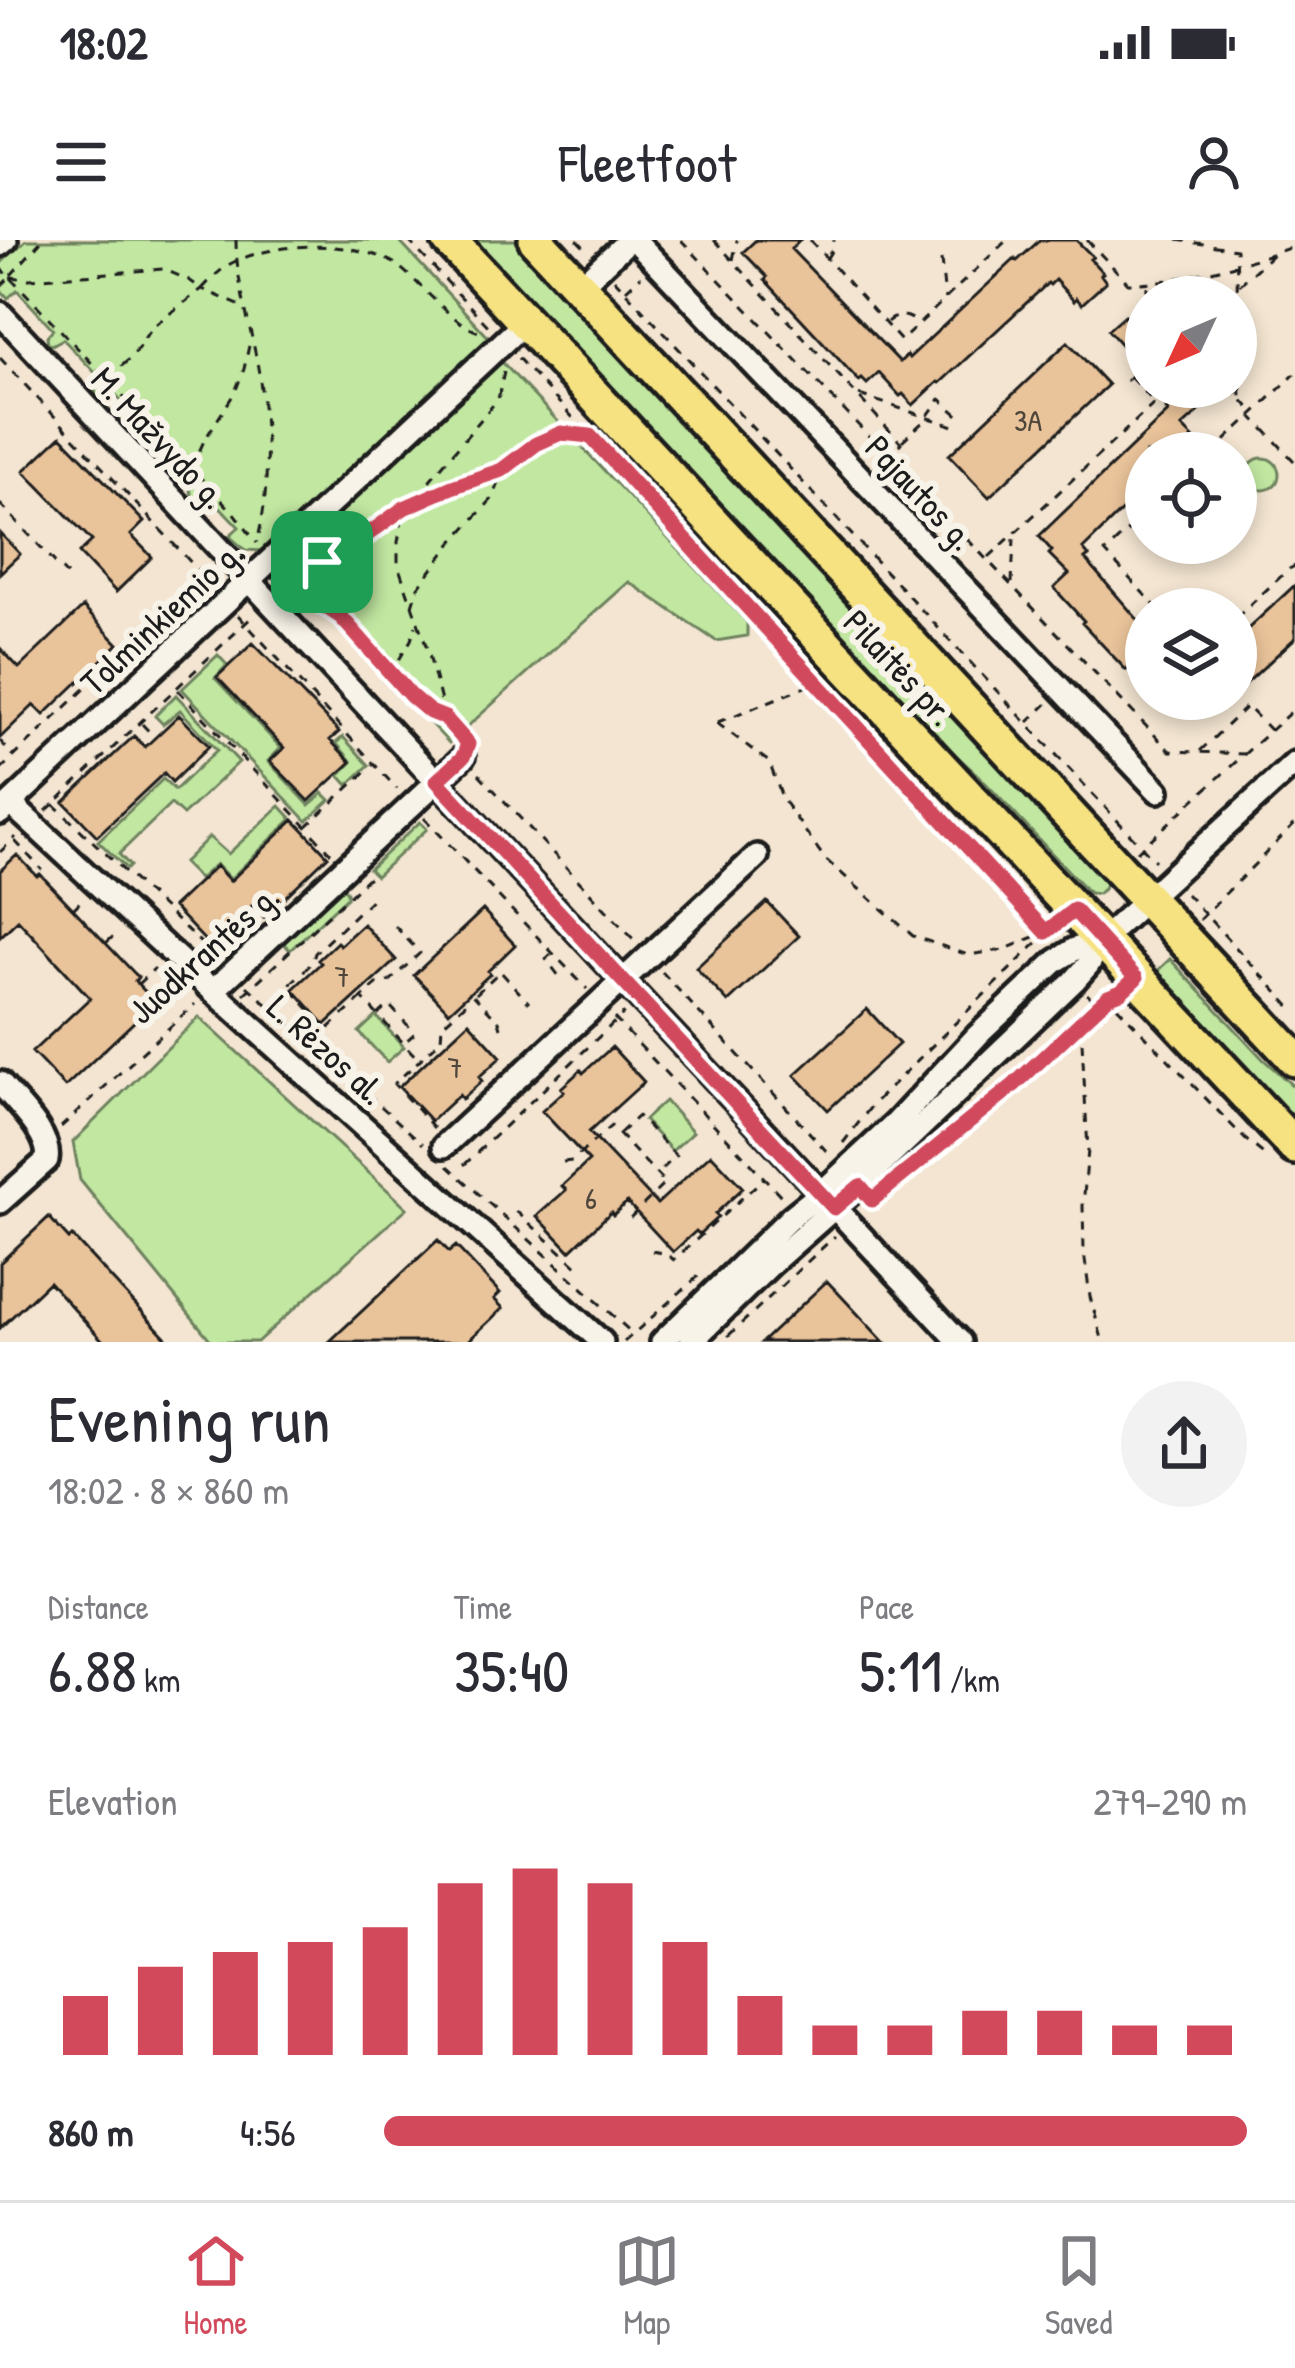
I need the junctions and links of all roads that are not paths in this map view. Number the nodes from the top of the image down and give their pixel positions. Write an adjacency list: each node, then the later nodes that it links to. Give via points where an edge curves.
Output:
1 (449, 240): 6 (main road, Pilaitės pr.)
2 (536, 240): 4 (main road, Pilaitės pr.)
3 (632, 240): 4 (street); 11 (street, Pajautos g.)
4 (590, 276): 14 (main road, Pilaitės pr.)
5 (0, 314): 7 (street, M. Mažvydo g.)
6 (512, 337): 7 (street, Tolminkiemio g.); 15 (main road, Pilaitės pr.)
7 (249, 579): 10 (street, M. Mažvydo g.); 12 (street, Tolminkiemio g.)
8 (463, 757): 10 (street, Juodkrantės g.)
9 (1295, 763): 14 (street)
10 (437, 781): 16 (street, M. Mažvydo g.); 17 (street, Juodkrantės g.)
11 (1158, 791)
12 (5, 808): 17 (street, L. Rėzos al., via 22,832)
13 (758, 856): 16 (street)
14 (1160, 890): 15 (street); 18 (main road, Pilaitės pr.)
15 (1102, 940): 21 (main road, Pilaitės pr., via 1122,987); 23 (street, via 1075,981)
16 (622, 980): 20 (street); 23 (street, M. Mažvydo g.)
17 (213, 991): 24 (street, L. Rėzos al.)
18 (1295, 1059)
19 (0, 1083): 22 (street, via 49,1154)
20 (445, 1144)
21 (1287, 1156)
22 (0, 1202)
23 (835, 1208): 25 (street, via 737,1268); 26 (street); 27 (street, M. Mažvydo g.)
24 (602, 1342)
25 (662, 1342)
26 (691, 1342)
27 (960, 1342)

